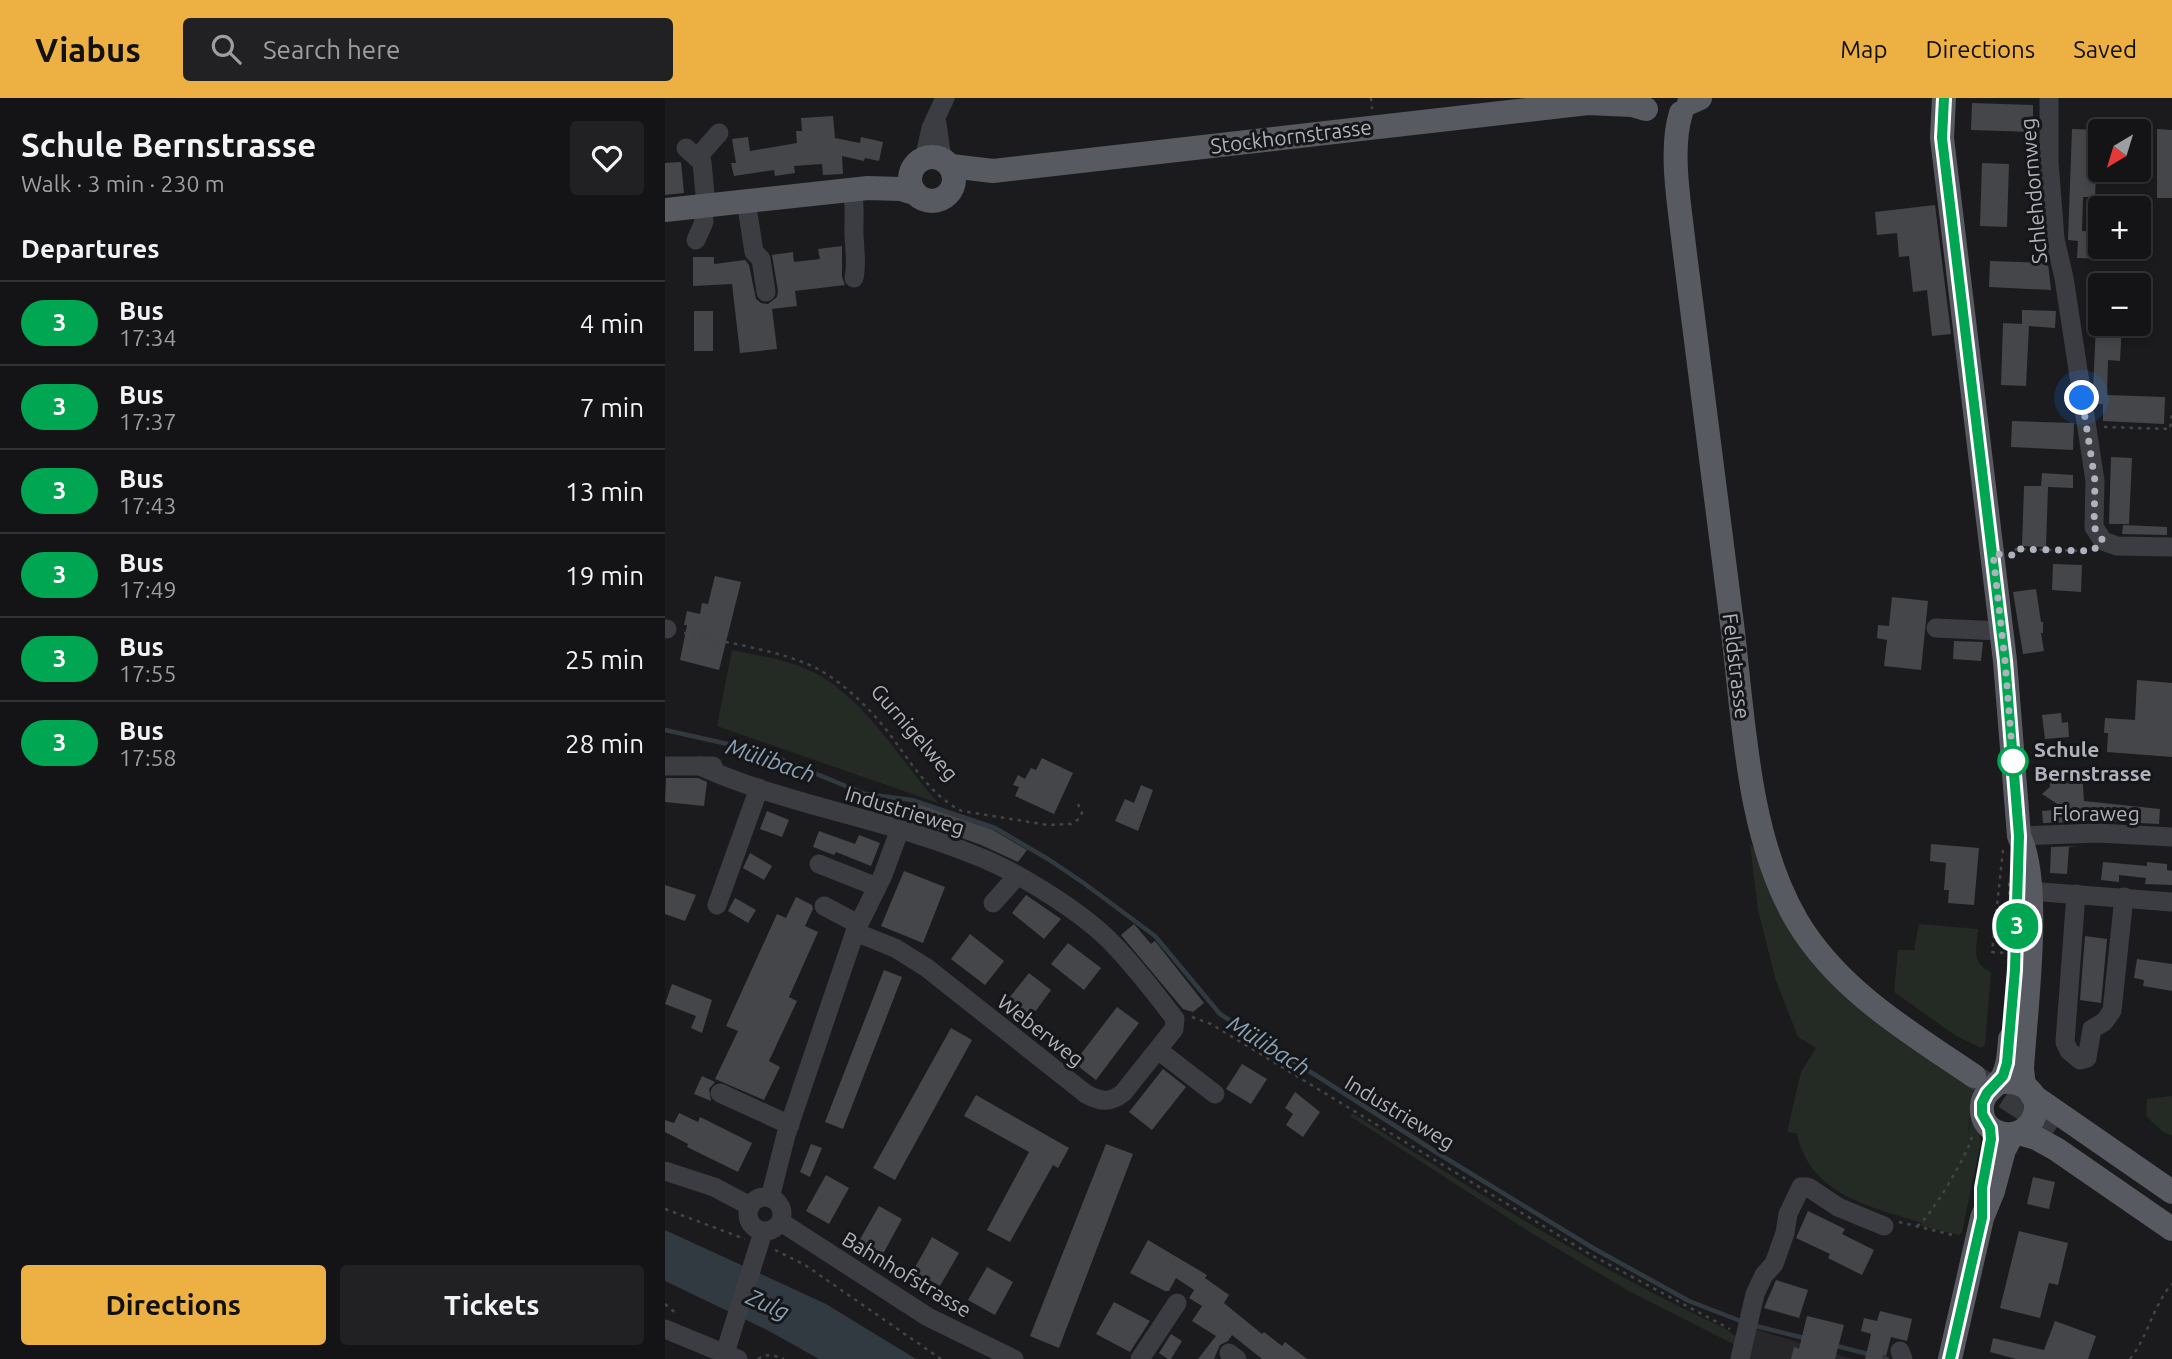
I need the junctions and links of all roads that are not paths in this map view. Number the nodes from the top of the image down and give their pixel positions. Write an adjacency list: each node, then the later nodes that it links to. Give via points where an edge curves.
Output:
1 (1925, 98): 9 (main road)
2 (1944, 98): 9 (main road)
3 (2049, 98): 19 (street, Schlehdornweg, via 2055,239 2095,481 2094,527 2103,541 2117,546)
4 (1595, 100): 7 (main road, Stockhornstrasse); 11 (main road, Stockhornstrasse, via 993,171)
5 (1690, 103): 7 (main road, Stockhornstrasse, via 1668,118); 10 (main road, Feldstrasse, via 1677,126)
6 (941, 106): 11 (street)
7 (1647, 108): 10 (main road, Feldstrasse, via 1664,135)
8 (719, 133): 14 (street, via 691,153 702,162)
9 (1942, 138): 21 (main road)
10 (1676, 168): 40 (main road, Feldstrasse, via 1748,754 1771,863 1798,921 1837,974 1893,1021)
11 (932, 173): 12 (main road, Stockhornstrasse)
12 (860, 189): 13 (main road, Stockhornstrasse); 17 (street, via 854,223)
13 (746, 201): 14 (main road, Stockhornstrasse); 18 (street)
14 (704, 206): 15 (main road, Stockhornstrasse); 16 (street)
15 (665, 210)
16 (696, 240)
17 (854, 278)
18 (766, 292)
19 (2172, 547)
20 (1936, 628): 21 (street)
21 (2001, 631): 26 (main road)
22 (665, 766): 23 (street, Industrieweg, via 700,766)
23 (759, 788): 24 (street, Industrieweg); 35 (street)
24 (900, 830): 28 (street, Industrieweg, via 978,856); 29 (street)
25 (2172, 837): 26 (street, Floraweg, via 2098,833)
26 (2014, 845): 30 (main road, via 2027,854); 40 (main road, via 2015,970 2007,1063)
27 (819, 864): 29 (street)
28 (1017, 876): 34 (street); 38 (street, Industrieweg, via 1115,945)
29 (877, 887): 37 (street)
30 (2029, 891): 31 (street); 41 (main road, via 2022,1069)
31 (2075, 894): 32 (street); 32 (street, via 2064,1042 2080,1060 2087,1058 2092,1029 2112,1011)
32 (2124, 897): 33 (street)
33 (2172, 902)
34 (993, 903)
35 (717, 905)
36 (824, 906): 37 (street)
37 (857, 928): 39 (street, Weberweg, via 927,968 1097,1100 1115,1099 1123,1093); 45 (street)
38 (1175, 1019): 39 (street, Weberweg, via 1174,1029)
39 (1157, 1050): 43 (street)
40 (1986, 1080): 41 (main road, via 2010,1081); 46 (main road, via 1984,1120)
41 (2028, 1090): 46 (main road, via 2035,1105 2029,1126); 49 (main road)
42 (720, 1093): 45 (street)
43 (1215, 1094)
44 (740, 1114): 45 (street)
45 (788, 1130): 50 (street)
46 (1999, 1132): 55 (main road, via 2036,1138 2056,1149); 63 (main road, via 1991,1144 1982,1188 1982,1218)
47 (2059, 1132): 52 (main road)
48 (665, 1171): 51 (street, via 714,1187)
49 (2172, 1192)
50 (770, 1198): 51 (street, via 759,1198); 53 (street, via 781,1207)
51 (750, 1206): 56 (street, via 750,1222)
52 (2172, 1211)
53 (781, 1222): 56 (street); 60 (street, Bahnhofstrasse, via 928,1317)
54 (1890, 1224): 62 (street, via 1838,1207 1801,1187 1774,1264 1755,1294)
55 (2172, 1229)
56 (761, 1242): 59 (street, via 736,1322)
57 (1177, 1303): 61 (street)
58 (665, 1329): 59 (street)
59 (732, 1356)
60 (1014, 1359)
61 (1140, 1359)
62 (1740, 1359)
63 (1950, 1359)

